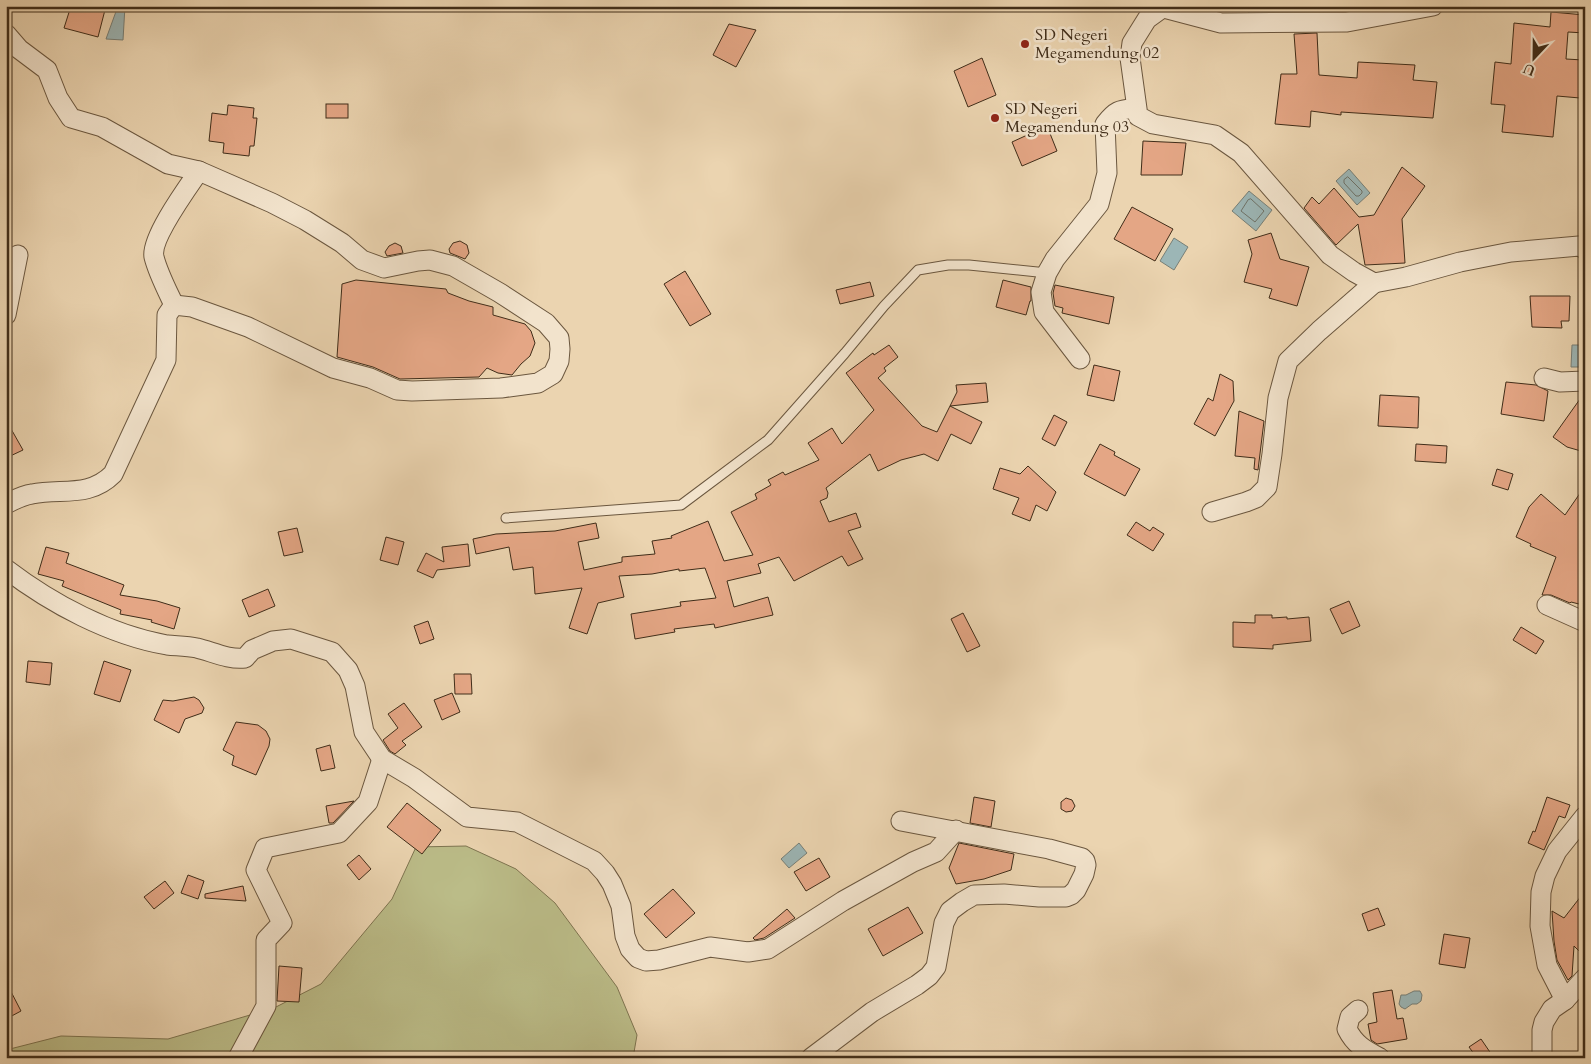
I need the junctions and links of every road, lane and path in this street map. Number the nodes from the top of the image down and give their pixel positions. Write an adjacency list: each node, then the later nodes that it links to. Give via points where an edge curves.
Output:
1 (1433, 6): 2 (street, via 1347,22 1221,23)
2 (1165, 7): 4 (street, via 1147,19 1132,43 1130,58)
3 (6, 34): 5 (street, via 47,70 58,98 71,118 102,128 168,164)
4 (1136, 108): 8 (street, via 1119,110 1105,124 1107,173 1099,204); 9 (street, via 1138,116 1153,124 1215,135 1241,153 1330,255)
5 (199, 171): 10 (street, via 174,208 154,248 154,257); 10 (street, via 305,220 362,260 384,268 430,260 453,266 546,323 559,338 559,361 554,374 538,383 501,388 397,390 370,378 333,368 248,327)
6 (1585, 249): 9 (street, via 1579,246 1511,252)
7 (18, 255): 11 (street)
8 (1047, 273): 12 (street, via 1041,292 1044,312); 17 (lane, via 969,265 918,270 768,440 681,505)
9 (1374, 282): 16 (street, via 1288,361 1278,398 1267,487 1256,498)
10 (174, 304): 15 (street, via 167,315 166,360 113,474 93,487 73,492 30,494)
11 (6, 315)
12 (1080, 359)
13 (1544, 378): 14 (street, via 1560,382)
14 (1585, 381)
15 (6, 504)
16 (1212, 512)
17 (506, 518)
18 (6, 569): 21 (street, via 65,608 117,631 166,645 196,648 235,659 245,658 252,650 273,641 292,640 332,652 348,670 355,686 364,732)
19 (1547, 605): 20 (street)
20 (1585, 622)
21 (382, 760): 24 (street, via 414,778 467,817 517,822 594,860 612,884 621,906 624,936 630,949 646,961 710,947 748,952 768,950 843,901 936,852); 28 (street, via 368,802 339,833 265,848 256,870 282,923 266,940 266,1006)
22 (1585, 816): 26 (street, via 1557,851 1541,892 1540,926 1547,965)
23 (902, 821): 24 (street)
24 (956, 830): 29 (street, via 1082,858 1086,866 1084,874 1076,890 1066,897 974,895 962,902 950,912 944,923 936,966 929,976 872,1012)
25 (1585, 978): 26 (street)
26 (1565, 1000): 31 (street, via 1552,1009 1544,1022)
27 (1358, 1010): 30 (street, via 1350,1017 1347,1029 1350,1036 1362,1049)
28 (238, 1058)
29 (811, 1058)
30 (1380, 1058)
31 (1542, 1058)

